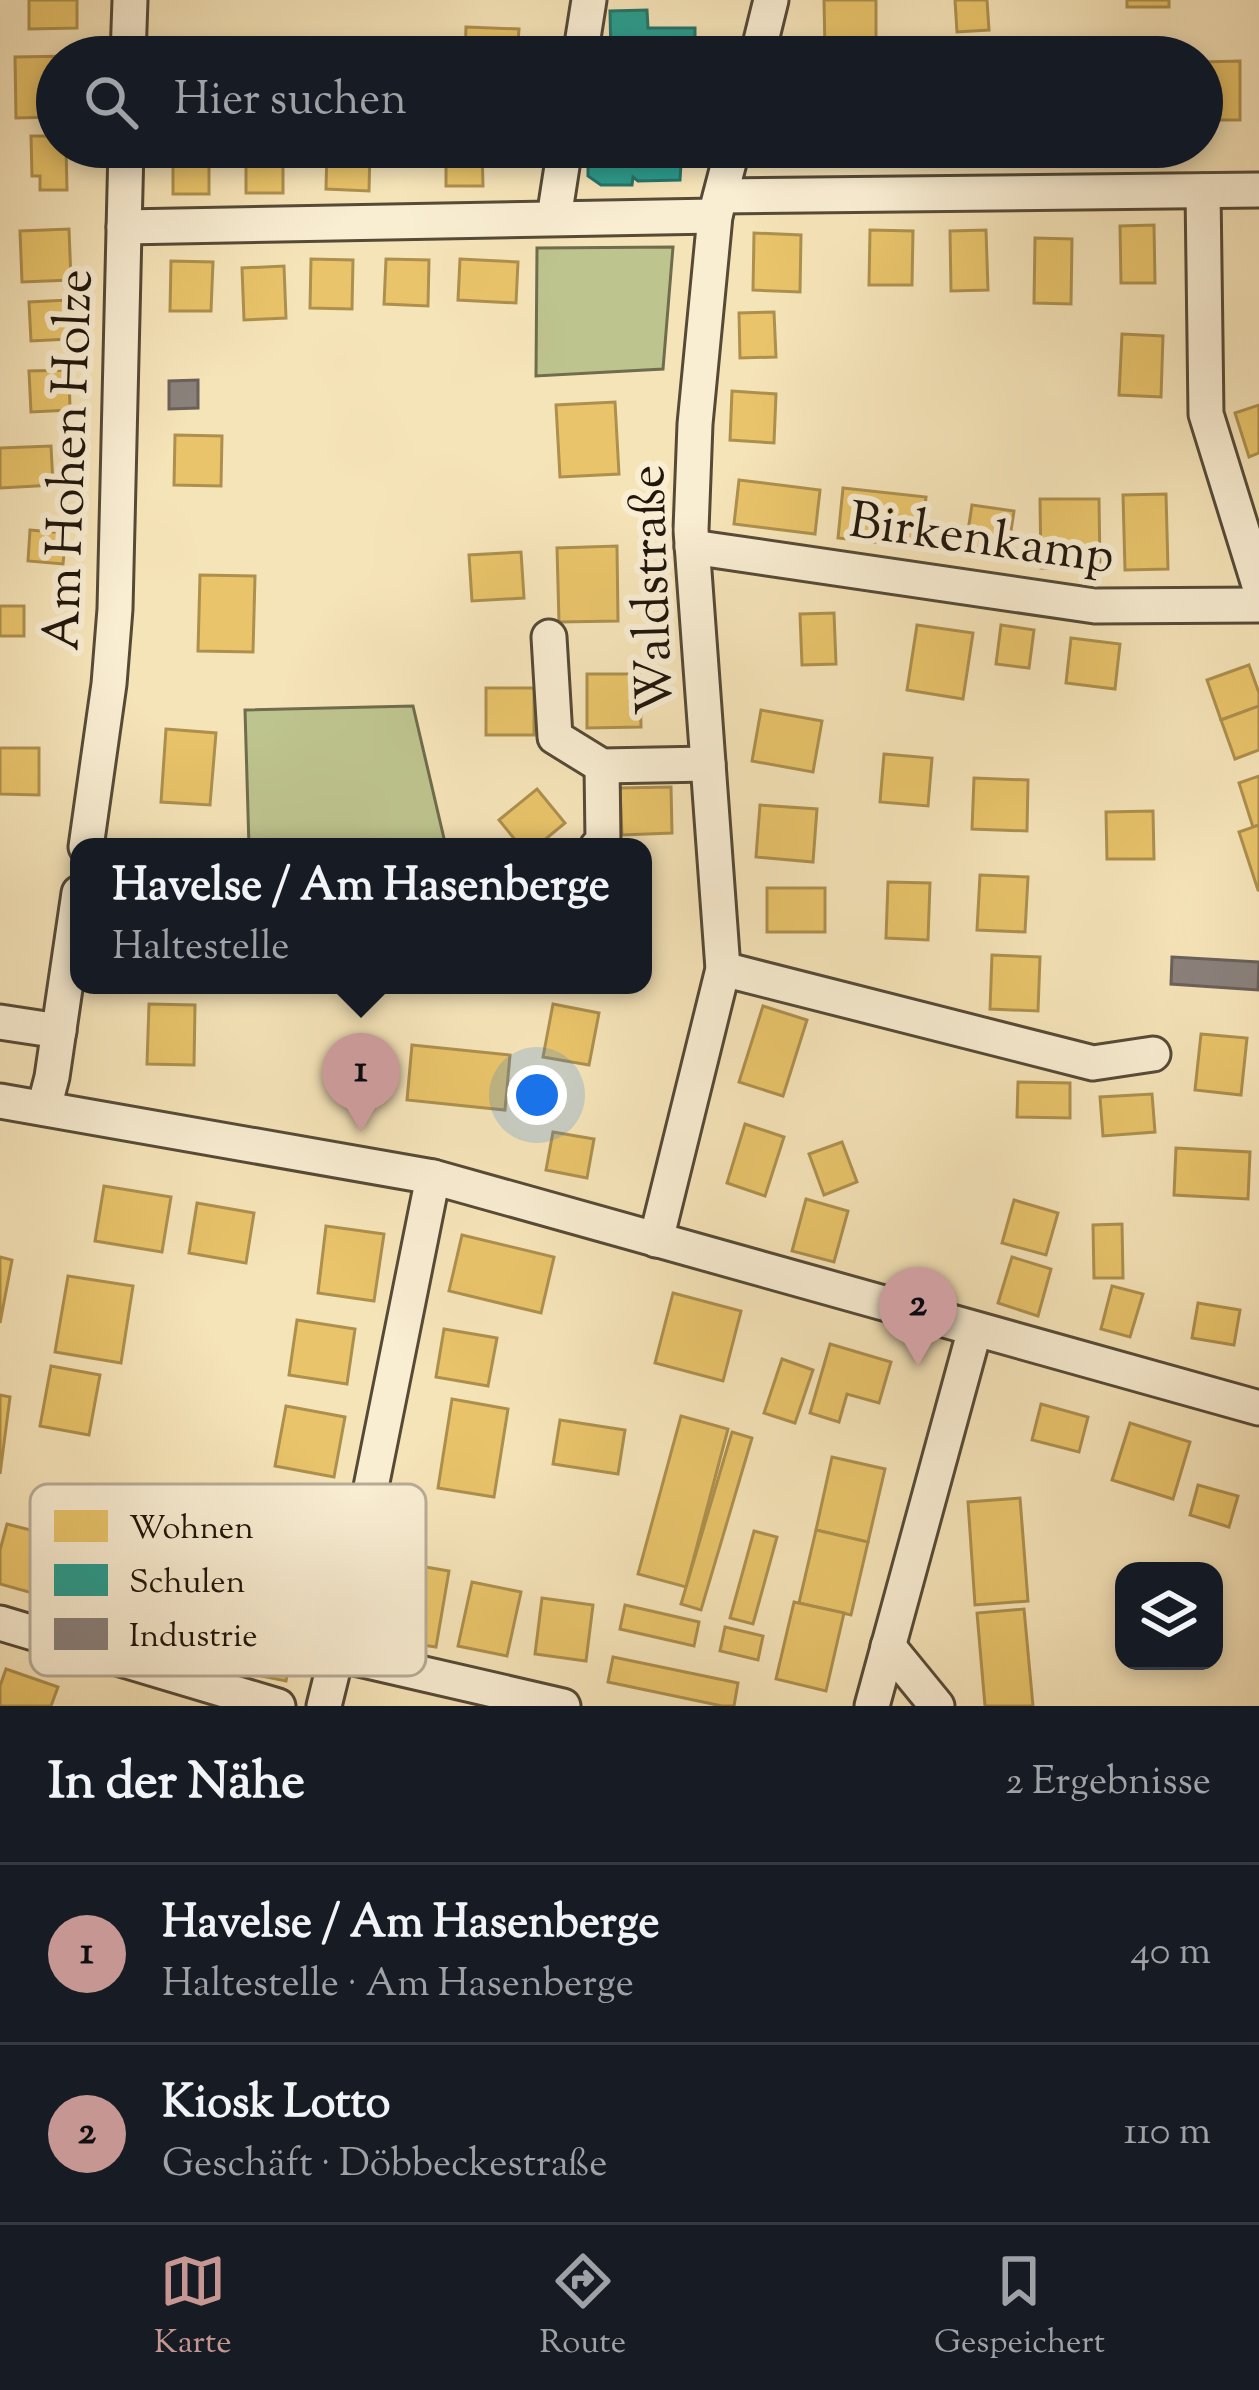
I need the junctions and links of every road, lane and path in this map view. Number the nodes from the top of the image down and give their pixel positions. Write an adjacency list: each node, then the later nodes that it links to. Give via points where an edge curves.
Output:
1 (130, 0): 4 (street)
2 (589, 0): 5 (street)
3 (772, 0): 6 (street)
4 (129, 36)
5 (583, 36)
6 (763, 36)
7 (125, 168): 14 (street, Am Hohen Holze)
8 (562, 168): 13 (street)
9 (728, 168): 12 (street, Waldstraße)
10 (1259, 190): 11 (street)
11 (1203, 191): 12 (street); 16 (street, via 1206,415)
12 (718, 206): 13 (street); 15 (street, Waldstraße, via 695,424)
13 (554, 218): 14 (street)
14 (124, 227): 21 (street, Am Hohen Holze, via 115,609)
15 (692, 548): 17 (street, Birkenkamp, via 1095,606); 19 (street, Waldstraße)
16 (1259, 585)
17 (1259, 605)
18 (549, 638): 20 (street, via 555,736)
19 (708, 764): 20 (street); 24 (street, Waldstraße)
20 (602, 766): 22 (street)
21 (87, 838)
22 (603, 838)
23 (70, 955): 26 (street)
24 (723, 969): 27 (street, via 1093,1063); 31 (street, Waldstraße)
25 (0, 1022): 26 (street)
26 (59, 1031): 29 (street)
27 (1153, 1054)
28 (0, 1101): 29 (street)
29 (44, 1108): 30 (street)
30 (434, 1177): 31 (street); 34 (street)
31 (656, 1240): 32 (street)
32 (975, 1329): 33 (street); 37 (street)
33 (1259, 1408)
34 (372, 1484)
35 (0, 1623): 36 (street)
36 (30, 1632)
37 (888, 1646): 44 (street); 45 (street)
38 (426, 1674): 43 (street)
39 (178, 1676): 41 (street)
40 (332, 1676): 42 (street)
41 (278, 1706)
42 (324, 1706)
43 (563, 1706)
44 (872, 1706)
45 (937, 1706)

